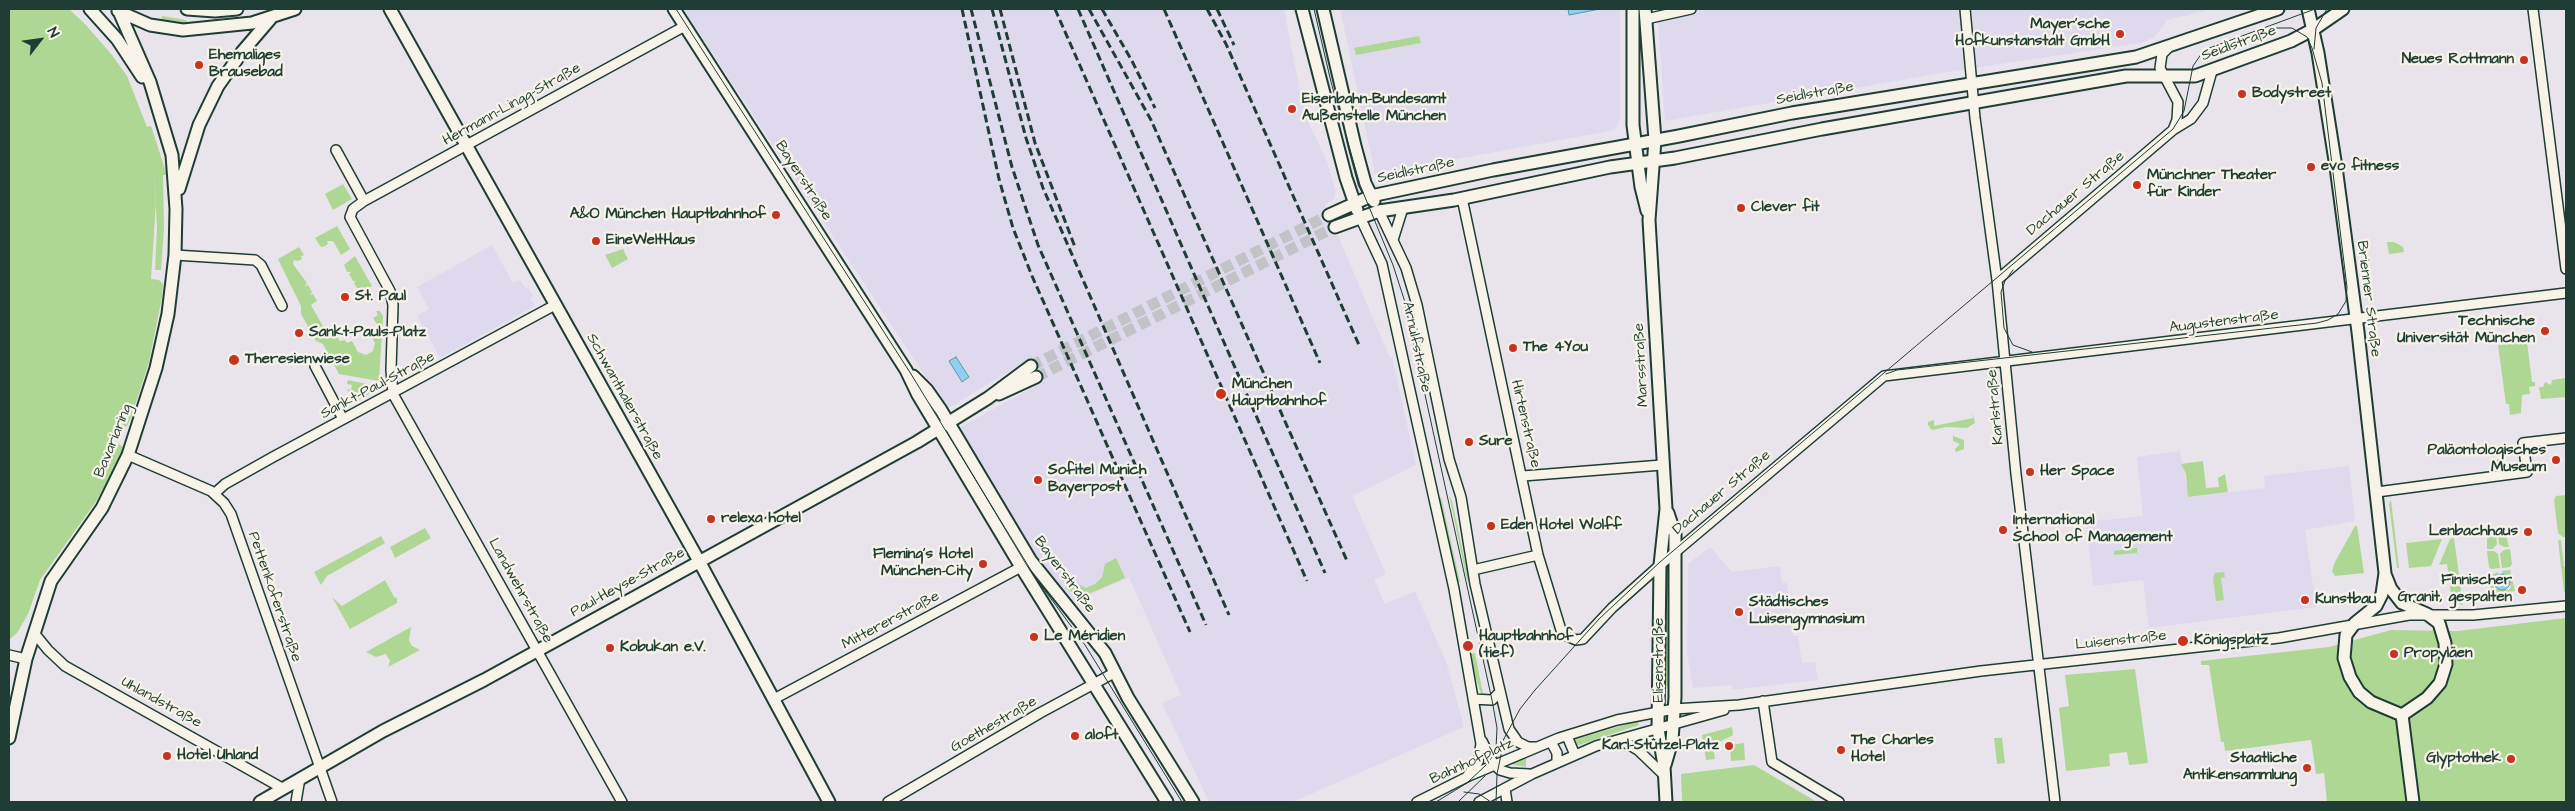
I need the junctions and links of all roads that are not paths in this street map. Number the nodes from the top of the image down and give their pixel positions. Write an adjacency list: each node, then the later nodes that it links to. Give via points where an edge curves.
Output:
1 (90, 9): 21 (main road, Bavariaring)
2 (187, 9): 3 (main road)
3 (236, 9)
4 (295, 9): 18 (main road, Bavariaring)
5 (390, 9): 31 (main road, Schwanthalerstraße)
6 (674, 9): 19 (main road, Bayerstraße)
7 (1302, 9): 39 (main road, Arnulfstraße)
8 (1323, 9): 35 (main road, Arnulfstraße, via 1355,146)
9 (1633, 9): 30 (main road, Marsstraße)
10 (1691, 9): 17 (street)
11 (1965, 9): 25 (street, Karlstraße)
12 (2278, 9): 22 (main road, Seidlstraße)
13 (2308, 9): 20 (main road, Brienner Straße)
14 (2343, 9): 20 (main road)
15 (2533, 9): 48 (street)
16 (119, 10): 18 (main road, via 150,25 183,30); 21 (main road); 26 (main road, Bavariaring)
17 (1645, 14): 29 (main road, Marsstraße)
18 (272, 18): 36 (main road, Bavariaring, via 218,86 195,135)
19 (685, 26): 31 (street, Hermann-Lingg-Straße); 57 (main road, Bayerstraße)
20 (2314, 29): 23 (main road, Seidlstraße, via 2281,46); 53 (main road, Brienner Straße)
21 (110, 31): 26 (main road, Bavariaring)
22 (2173, 44): 24 (street, via 2160,60); 25 (main road, Seidlstraße, via 2129,58)
23 (2212, 71): 24 (main road, Seidlstraße, via 2195,76); 28 (street, Dachauer Straße, via 2198,110 2191,119)
24 (2163, 76): 27 (main road, Seidlstraße, via 2126,76); 28 (street, via 2178,102)
25 (1973, 82): 27 (street, Karlstraße); 29 (main road, Seidlstraße)
26 (155, 97): 36 (main road, Bavariaring, via 170,146)
27 (1973, 103): 33 (main road, Seidlstraße); 49 (street, Karlstraße)
28 (2173, 130): 49 (street, Dachauer Straße)
29 (1655, 140): 30 (main road, Seidlstraße); 33 (main road, Marsstraße)
30 (1635, 142): 34 (main road, Marsstraße); 35 (main road, Seidlstraße)
31 (467, 145): 38 (street, Hermann-Lingg-Straße); 51 (main road, Schwanthalerstraße)
32 (336, 150): 38 (street)
33 (1655, 161): 34 (main road, Seidlstraße); 44 (main road, Marsstraße)
34 (1638, 162): 37 (main road, Seidlstraße); 44 (main road, Marsstraße)
35 (1371, 196): 39 (main road, Seidlstraße); 41 (main road, Arnulfstraße)
36 (176, 198): 47 (main road, Bavariaring)
37 (1462, 198): 40 (main road, Seidlstraße); 68 (street, Hirtenstraße)
38 (364, 202): 60 (street, Hermann-Lingg-Straße, via 353,209 352,222 392,298)
39 (1354, 203): 42 (main road, Seidlstraße); 43 (main road, Arnulfstraße)
40 (1403, 208): 41 (main road, Seidlstraße); 46 (street)
41 (1379, 212): 43 (main road, Seidlstraße); 46 (street, Arnulfstraße)
42 (1329, 215)
43 (1360, 217): 45 (main road, Seidlstraße); 91 (street, Arnulfstraße, via 1382,264 1454,589)
44 (1649, 220): 67 (main road, Marsstraße)
45 (1335, 227)
46 (1392, 240): 77 (street, Arnulfstraße, via 1406,268 1417,305 1449,459 1461,497)
47 (175, 255): 52 (street, via 255,260 261,265); 66 (main road, Bavariaring, via 168,314 156,368)
48 (2566, 269)
49 (1997, 280): 54 (street, Karlstraße)
50 (2566, 293): 53 (street, Augustenstraße)
51 (556, 305): 60 (street, Sankt-Paul-Straße); 74 (main road, Schwanthalerstraße)
52 (282, 306)
53 (2356, 320): 54 (street, Augustenstraße); 69 (main road, Brienner Straße)
54 (2005, 361): 58 (street, Augustenstraße); 87 (street, Karlstraße)
55 (314, 366): 62 (street)
56 (1031, 366): 61 (main road)
57 (906, 370): 63 (main road, Bayerstraße, via 927,390); 64 (main road, Bayerstraße)
58 (1884, 376): 72 (street, Dachauer Straße)
59 (1036, 378): 61 (main road)
60 (393, 394): 62 (street, Sankt-Paul-Straße); 84 (street, Landwehrstraße)
61 (988, 398): 63 (main road, Paul-Heyse-Straße)
62 (343, 420): 70 (street, Sankt-Paul-Straße, via 225,484)
63 (949, 423): 64 (main road, Paul-Heyse-Straße); 88 (main road, Bayerstraße, via 1031,561 1099,645)
64 (938, 430): 74 (main road, Paul-Heyse-Straße); 76 (main road, Bayerstraße)
65 (2566, 438): 69 (street, via 2523,443 2527,472)
66 (128, 455): 70 (street, Pettenkoferstraße); 82 (main road, Bavariaring, via 102,508 51,581)
67 (1662, 465): 68 (street); 71 (main road, Marsstraße)
68 (1523, 476): 73 (street, Hirtenstraße)
69 (2377, 492): 78 (main road, Brienner Straße)
70 (215, 493): 109 (street, Pettenkoferstraße, via 237,529)
71 (1666, 509): 72 (main road, Marsstraße, via 1675,534); 75 (main road, Marsstraße)
72 (1676, 552): 75 (street, Dachauer Straße); 95 (main road, Elisenstraße)
73 (1538, 555): 77 (street); 83 (street, Hirtenstraße, via 1561,630 1571,638)
74 (699, 561): 84 (main road, Paul-Heyse-Straße); 92 (main road, Schwanthalerstraße)
75 (1660, 565): 83 (street, Dachauer Straße); 96 (main road, Elisenstraße)
76 (1022, 567): 89 (main road, Bayerstraße); 92 (street, Mittererstraße)
77 (1473, 570): 90 (street, Arnulfstraße)
78 (2385, 573): 80 (main road, via 2391,589 2402,603); 81 (main road, via 2382,594 2376,606)
79 (2566, 606): 80 (street, Luisenstraße, via 2473,615)
80 (2427, 614): 81 (street, Luisenstraße); 97 (main road, via 2441,627 2446,650 2445,670 2433,693)
81 (2355, 623): 87 (street, Luisenstraße, via 2328,631 2280,638); 97 (main road, via 2344,641 2344,658 2350,677 2364,697)
82 (35, 634): 86 (main road, Bavariaring); 114 (street, Uhlandstraße, via 65,666)
83 (1583, 639)
84 (538, 650): 109 (main road, Paul-Heyse-Straße); 119 (street, Landwehrstraße)
85 (9, 655): 86 (street)
86 (26, 659): 102 (main road, Bavariaring)
87 (2039, 664): 93 (street, Luisenstraße); 129 (street, Karlstraße)
88 (1114, 673): 89 (street, Goethestraße); 123 (main road, Bayerstraße)
89 (1094, 685): 121 (street, Goethestraße); 122 (main road, Bayerstraße)
90 (1500, 692): 91 (street, via 1492,700); 105 (street, Arnulfstraße, via 1511,734 1524,745)
91 (1473, 698): 100 (street, Arnulfstraße)
92 (774, 700): 120 (main road, Schwanthalerstraße)
93 (1763, 701): 94 (street, Luisenstraße); 128 (street, via 1772,762)
94 (1739, 705): 95 (street, Luisenstraße); 98 (street, Luisenstraße)
95 (1674, 709): 96 (street, Luisenstraße); 98 (main road, Elisenstraße)
96 (1658, 712): 99 (main road, Elisenstraße); 101 (street, Luisenstraße, via 1617,720)
97 (2402, 715): 130 (main road)
98 (1674, 725): 99 (street, Luisenstraße); 110 (main road, Elisenstraße)
99 (1658, 729): 104 (street, Luisenstraße); 110 (main road, Elisenstraße)
100 (1480, 736): 108 (street, Arnulfstraße); 112 (street, Arnulfstraße, via 1479,758)
101 (1567, 736): 103 (street, Luisenstraße); 106 (street)
102 (9, 738)
103 (1550, 742): 105 (street, Luisenstraße); 107 (street)
104 (1610, 742): 106 (street, Luisenstraße); 110 (street, via 1626,743)
105 (1538, 746): 108 (street, Bahnhofplatz)
106 (1575, 755): 107 (street, Luisenstraße)
107 (1557, 762): 111 (street, Luisenstraße)
108 (1494, 765): 111 (street, via 1505,772); 112 (street, Bahnhofplatz)
109 (320, 766): 113 (main road, Paul-Heyse-Straße); 118 (street, Pettenkoferstraße)
110 (1664, 771): 127 (main road, Elisenstraße)
111 (1532, 774): 115 (street)
112 (1466, 777): 124 (street, Bahnhofplatz)
113 (300, 778): 114 (main road, Paul-Heyse-Straße); 117 (street)
114 (282, 788): 116 (main road, Paul-Heyse-Straße)
115 (1505, 789): 125 (street); 126 (street)
116 (260, 802)
117 (296, 802)
118 (332, 802)
119 (622, 802)
120 (829, 802)
121 (888, 802)
122 (1167, 802)
123 (1193, 802)
124 (1417, 802)
125 (1479, 802)
126 (1507, 802)
127 (1666, 802)
128 (1839, 802)
129 (2055, 802)
130 (2413, 802)

